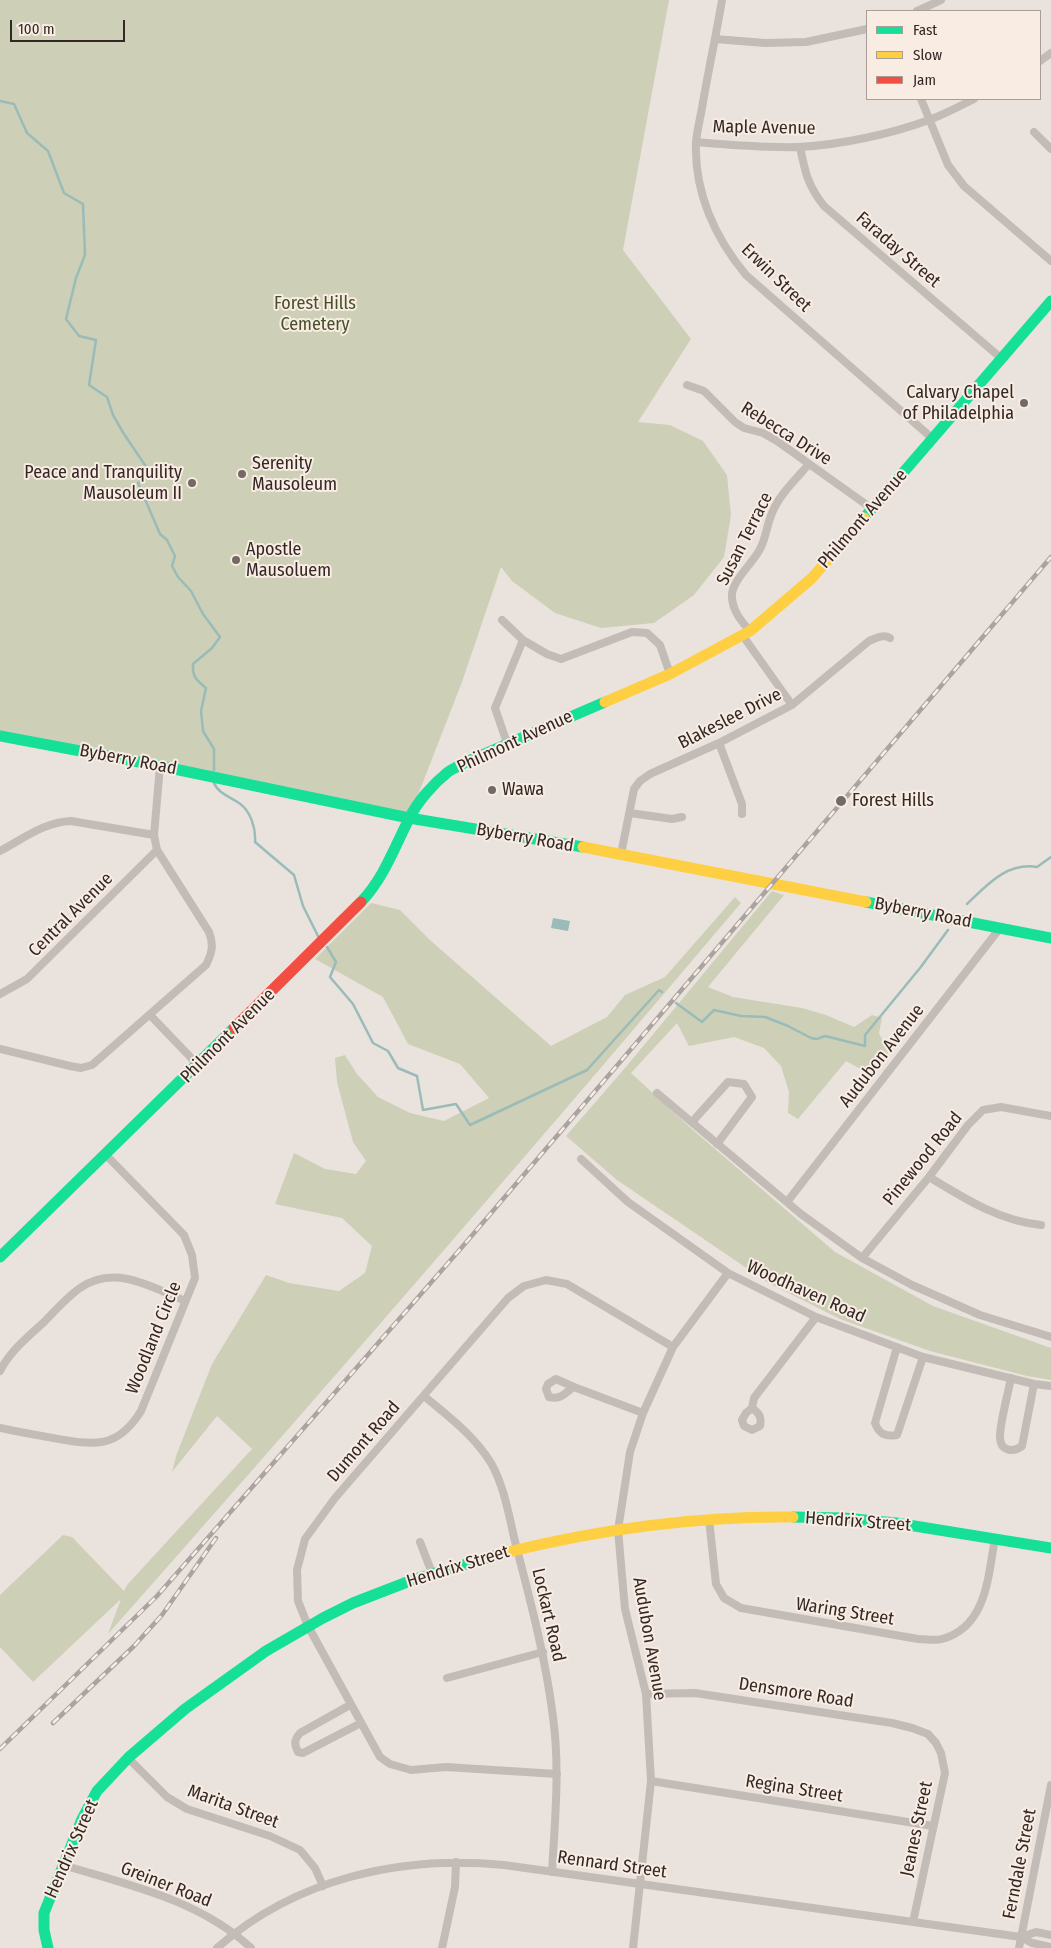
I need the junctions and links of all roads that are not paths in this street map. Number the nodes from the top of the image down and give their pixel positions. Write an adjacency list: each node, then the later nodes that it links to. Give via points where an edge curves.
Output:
1 (722, 0): 5 (street, Erwin Street)
2 (941, 0): 3 (street)
3 (920, 10)
4 (866, 29): 5 (street, via 806,42)
5 (715, 39): 10 (street, Erwin Street)
6 (921, 100): 8 (street)
7 (972, 100): 8 (street, Maple Avenue)
8 (929, 120): 11 (street, Maple Avenue, via 862,138); 13 (street, via 948,165 964,186)
9 (1034, 132): 12 (street)
10 (696, 142): 11 (street, Maple Avenue); 17 (street, Erwin Street, via 706,207 729,254 746,275)
11 (800, 147): 15 (street, Faraday Street, via 812,191 824,206)
12 (1051, 149)
13 (1051, 261)
14 (1051, 301): 15 (main road, Philmont Avenue)
15 (1002, 359): 17 (main road, Philmont Avenue)
16 (687, 385): 18 (street, Rebecca Drive, via 704,391 744,428 763,433)
17 (933, 438): 19 (main road, Philmont Avenue)
18 (809, 464): 19 (street, Rebecca Drive); 21 (street, Susan Terrace, via 772,513 760,549 732,592 732,602)
19 (871, 508): 21 (main road, Philmont Avenue, via 812,578)
20 (502, 620): 23 (street)
21 (747, 633): 24 (main road, Philmont Avenue); 25 (street, Susan Terrace)
22 (890, 638): 25 (street, Blakeslee Drive, via 878,637 869,641)
23 (523, 640): 24 (street, via 562,659 632,632 647,633 660,645); 27 (street, via 495,708)
24 (670, 674): 27 (main road, Philmont Avenue)
25 (792, 705): 28 (street, Blakeslee Drive)
26 (0, 736): 29 (main road, Byberry Road)
27 (507, 743): 33 (main road, Philmont Avenue, via 448,772 423,796)
28 (719, 743): 30 (street, Blakeslee Drive, via 640,781 634,788); 31 (street, via 742,804)
29 (160, 766): 33 (main road, Byberry Road); 34 (street)
30 (630, 813): 32 (street, via 672,819); 37 (street, Blakeslee Drive)
31 (742, 814)
32 (682, 817)
33 (409, 818): 37 (main road, Byberry Road); 43 (main road, Philmont Avenue, via 394,853 368,896)
34 (154, 835): 35 (street); 36 (street, via 62,821)
35 (157, 850): 40 (street, Central Avenue, via 27,979); 41 (street, via 209,932 212,952 206,965)
36 (0, 851)
37 (621, 854): 38 (main road, Byberry Road)
38 (1000, 928): 39 (main road, Byberry Road); 51 (street, Audubon Avenue)
39 (1051, 938)
40 (0, 994)
41 (150, 1015): 42 (street, via 92,1065 81,1068); 43 (street)
42 (0, 1049)
43 (198, 1065): 48 (main road, Philmont Avenue)
44 (657, 1093): 46 (street)
45 (1051, 1116): 50 (street, Pinewood Road, via 1001,1107 983,1110 963,1130)
46 (692, 1122): 47 (street); 47 (street, via 728,1082 744,1084 752,1097)
47 (717, 1144): 51 (street)
48 (106, 1155): 53 (main road, Philmont Avenue); 56 (street, Woodland Circle, via 189,1244 195,1278)
49 (580, 1159): 55 (street, Woodhaven Road, via 628,1202)
50 (930, 1177): 52 (street, via 978,1206 1009,1218); 54 (street, Pinewood Road)
51 (788, 1202): 54 (street)
52 (1041, 1225)
53 (0, 1257)
54 (862, 1258): 58 (street, via 972,1312)
55 (728, 1273): 57 (street, Woodhaven Road); 59 (street, Audubon Avenue)
56 (186, 1301): 62 (street, via 132,1279 114,1276 95,1280 79,1288 10,1355); 70 (street, Woodland Circle, via 141,1411 124,1432 106,1441 88,1444)
57 (816, 1317): 60 (street, Woodhaven Road); 68 (street, via 754,1398)
58 (1051, 1337)
59 (673, 1347): 67 (street, Dumont Road, via 567,1284 546,1280 524,1286 508,1298); 69 (street, Audubon Avenue)
60 (897, 1347): 61 (street, Woodhaven Road); 61 (street, via 875,1423 883,1435 897,1434)
61 (923, 1357): 63 (street, Woodhaven Road)
62 (0, 1371)
63 (1011, 1378): 64 (street, Woodhaven Road); 64 (street, via 1000,1438 1008,1450 1022,1446)
64 (1034, 1384): 65 (street, Woodhaven Road)
65 (1051, 1386)
66 (574, 1387): 69 (street)
67 (424, 1396): 76 (street, Lockart Road, via 460,1425 492,1464); 78 (street, Dumont Road, via 335,1498 305,1539 297,1570 297,1590)
68 (752, 1408)
69 (643, 1413): 72 (street, Audubon Avenue, via 630,1452)
70 (0, 1428)
71 (709, 1519): 72 (main road, Hendrix Street); 73 (main road, Hendrix Street, via 855,1520); 73 (street, Waring Street, via 716,1584 724,1598 741,1608 918,1639 940,1639 960,1632 966,1626 981,1606)
72 (618, 1530): 76 (main road, Hendrix Street); 81 (street, Audubon Avenue, via 625,1609)
73 (995, 1538): 75 (main road, Hendrix Street)
74 (420, 1542): 77 (street)
75 (1051, 1548)
76 (517, 1549): 77 (main road, Hendrix Street); 79 (street, Lockart Road)
77 (432, 1573): 78 (main road, Hendrix Street, via 356,1601)
78 (308, 1626): 82 (street, Dumont Road); 85 (main road, Hendrix Street, via 211,1687)
79 (543, 1652): 80 (street); 86 (street, Lockart Road, via 553,1717)
80 (447, 1678)
81 (646, 1694): 84 (street, Densmore Road, via 695,1693 892,1723 928,1734); 87 (street, Audubon Avenue)
82 (350, 1705): 83 (street, Dumont Road); 83 (street, via 300,1733 295,1739 298,1752 303,1753)
83 (360, 1724): 86 (street, Dumont Road, via 380,1758 390,1764 414,1770 446,1767)
84 (936, 1743): 89 (street, Jeanes Street, via 945,1773)
85 (128, 1758): 91 (main road, Hendrix Street, via 96,1793); 94 (street, Marita Street, via 167,1797 187,1809 270,1836 300,1850 315,1868)
86 (557, 1774): 92 (street, Lockart Road)
87 (651, 1781): 89 (street, Regina Street); 93 (street, Audubon Avenue)
88 (1051, 1785): 98 (street, Ferndale Street)
89 (933, 1826): 95 (street, Jeanes Street)
90 (456, 1862): 92 (street, Rennard Street); 94 (street, Rennard Street, via 387,1868); 103 (street, via 455,1887)
91 (63, 1865): 96 (street, Greiner Road, via 183,1904); 100 (main road, Hendrix Street, via 44,1914 43,1933)
92 (552, 1872): 93 (street, Rennard Street)
93 (639, 1885): 95 (street, Rennard Street); 104 (street, Audubon Avenue)
94 (323, 1886): 96 (street, Rennard Street, via 289,1900)
95 (913, 1922): 98 (street, Rennard Street)
96 (236, 1933): 101 (street, Rennard Street); 102 (street, Greiner Road)
97 (1051, 1935): 98 (street, Rennard Street, via 1036,1932)
98 (1021, 1937): 99 (street, Rennard Street, via 1032,1943); 105 (street, Ferndale Street)
99 (1051, 1946)
100 (48, 1948)
101 (217, 1948)
102 (251, 1948)
103 (442, 1948)
104 (633, 1948)
105 (1019, 1948)

